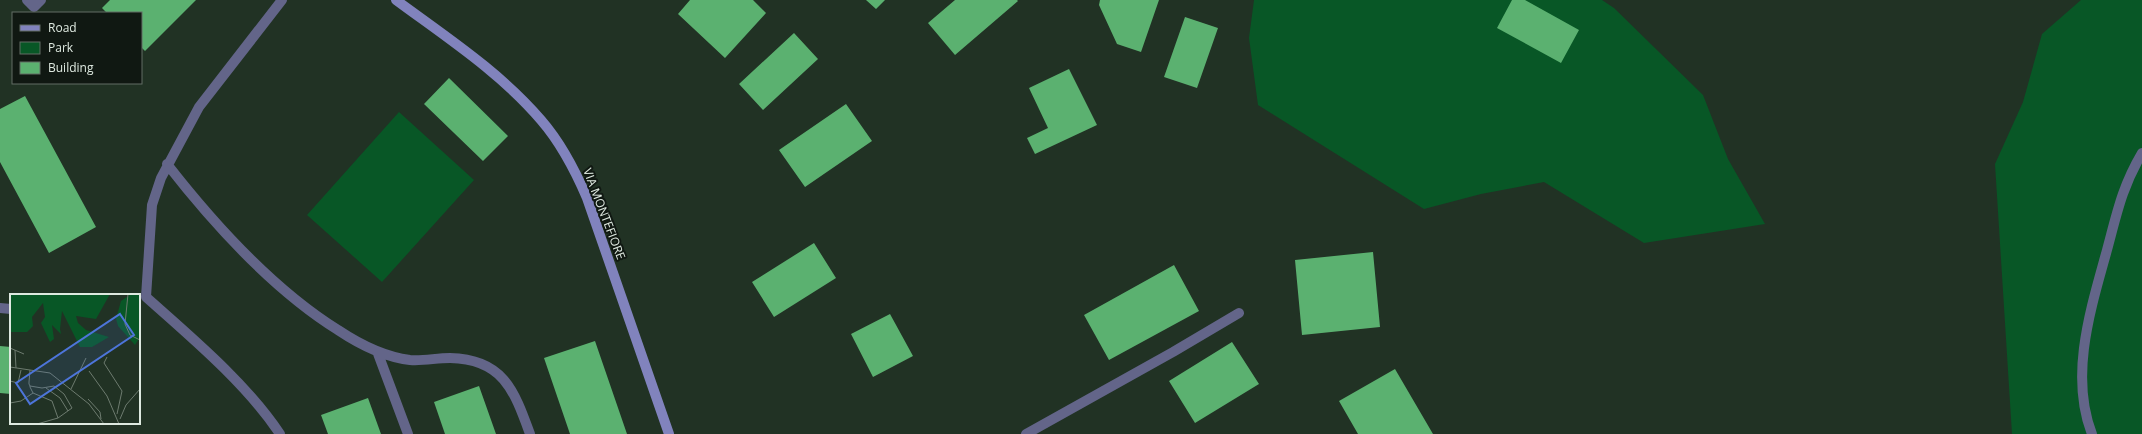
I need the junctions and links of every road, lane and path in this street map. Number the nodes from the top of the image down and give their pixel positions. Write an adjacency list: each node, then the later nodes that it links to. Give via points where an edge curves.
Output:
1 (282, 0): 4 (street, via 199,107)
2 (396, 0): 13 (main road, VIA MONTEFIORE, via 495,74 520,96 542,120 561,147 587,198)
3 (2142, 153): 15 (street, via 2121,195 2087,329 2084,389)
4 (167, 164): 5 (street, via 152,205); 9 (street, via 197,201 283,289 320,318)
5 (142, 298): 10 (street, via 235,381)
6 (0, 308): 7 (street)
7 (10, 309)
8 (1239, 313): 14 (street)
9 (377, 351): 11 (street); 12 (street, via 408,360 451,358 490,368 501,376 512,390)
10 (280, 434)
11 (408, 434)
12 (530, 434)
13 (669, 434)
14 (1026, 434)
15 (2092, 434)

